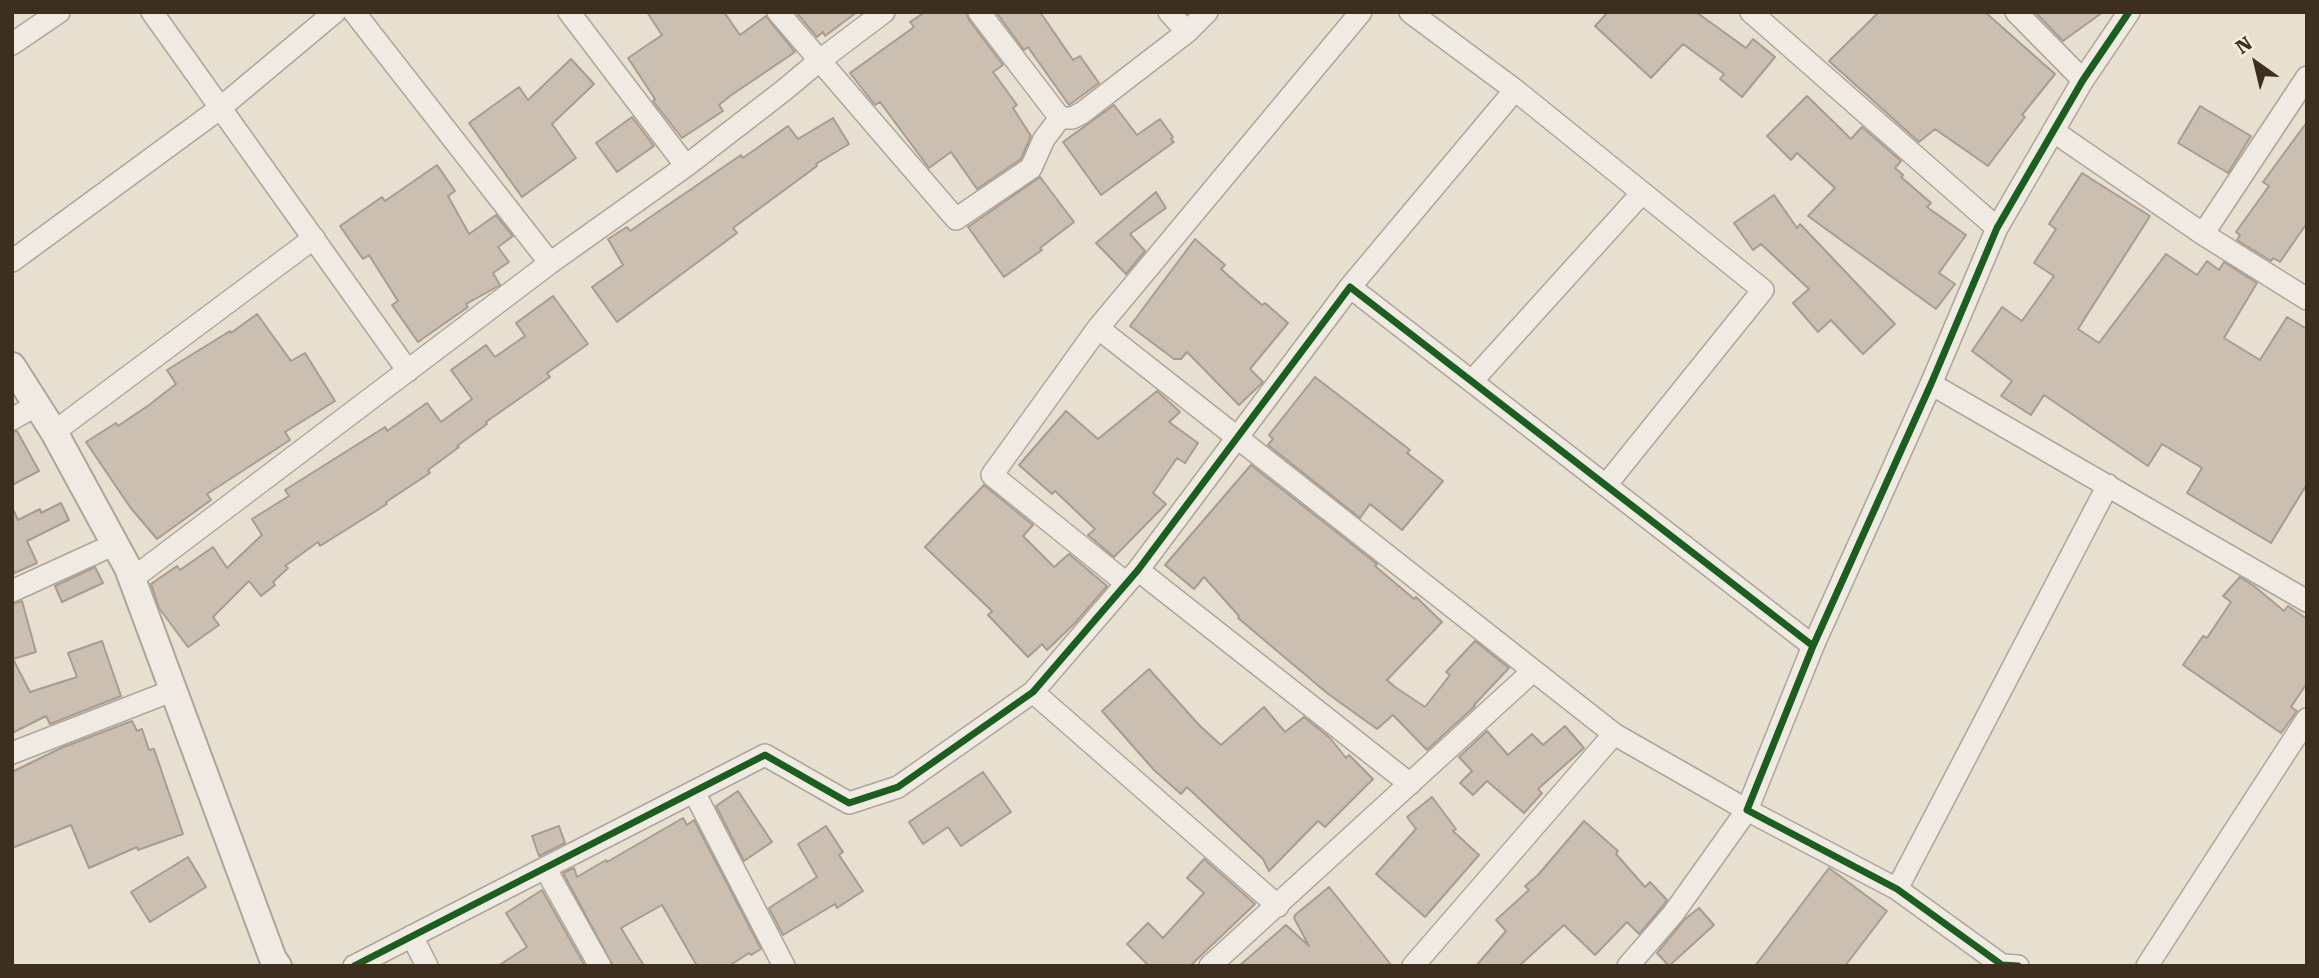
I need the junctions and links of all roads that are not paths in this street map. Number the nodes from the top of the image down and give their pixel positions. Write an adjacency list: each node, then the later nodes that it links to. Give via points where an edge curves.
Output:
1 (59, 12): 17 (street)
2 (152, 12): 22 (street)
3 (335, 12): 22 (street)
4 (354, 12): 31 (street)
5 (569, 12): 25 (street)
6 (778, 12): 18 (street)
7 (884, 12): 18 (street)
8 (979, 12): 23 (street)
9 (1169, 12): 16 (street)
10 (1207, 12): 16 (street)
11 (1361, 12): 34 (street)
12 (1410, 12): 21 (street)
13 (1751, 12): 27 (street)
14 (2016, 12): 20 (street)
15 (2129, 12): 20 (street)
16 (1187, 32): 23 (street, via 1082,113)
17 (12, 44)
18 (819, 61): 23 (street, via 956,219 1031,168); 25 (street)
19 (2307, 77): 28 (street)
20 (2083, 80): 24 (street)
21 (1515, 90): 26 (street); 32 (street)
22 (219, 108): 29 (street); 30 (street)
23 (1060, 118)
24 (2053, 131): 27 (street); 28 (street)
25 (685, 166): 31 (street)
26 (1642, 193): 37 (street); 43 (street, via 1763,290)
27 (1997, 228): 38 (street)
28 (2203, 233): 33 (street)
29 (314, 239): 36 (street); 41 (street)
30 (12, 261)
31 (550, 264): 36 (street)
32 (1350, 287): 37 (street); 42 (street)
33 (2307, 299)
34 (1098, 328): 42 (street); 46 (street, via 992,475)
35 (12, 366): 39 (street)
36 (408, 370): 47 (street)
37 (1472, 381): 43 (street)
38 (1931, 384): 44 (street); 50 (street)
39 (37, 405): 40 (street); 41 (street)
40 (12, 419)
41 (54, 432): 45 (street)
42 (1236, 438): 46 (street); 51 (street)
43 (1606, 485): 50 (street)
44 (2108, 485): 49 (street); 61 (street)
45 (115, 544): 47 (street); 48 (street)
46 (1132, 577): 53 (street); 57 (street)
47 (132, 579): 52 (street)
48 (12, 591)
49 (2307, 601)
50 (1813, 646): 59 (street)
51 (1533, 671): 55 (street); 57 (street)
52 (174, 690): 56 (street); 65 (street)
53 (1033, 692): 58 (street, via 898,787 849,803 765,755); 62 (street)
54 (2307, 719): 74 (street)
55 (1614, 734): 59 (street); 71 (street)
56 (12, 753)
57 (1410, 784): 62 (street)
58 (694, 792): 60 (street); 69 (street)
59 (1747, 810): 61 (street); 72 (street, via 1673,914)
60 (545, 868): 63 (street); 68 (street)
61 (1897, 889): 64 (street)
62 (1278, 906): 70 (street)
63 (412, 936): 66 (street); 67 (street)
64 (1982, 960): 73 (street)
65 (278, 966)
66 (354, 966)
67 (427, 966)
68 (600, 966)
69 (784, 966)
70 (1210, 966)
71 (1413, 966)
72 (1628, 966)
73 (2018, 966)
74 (2147, 966)

